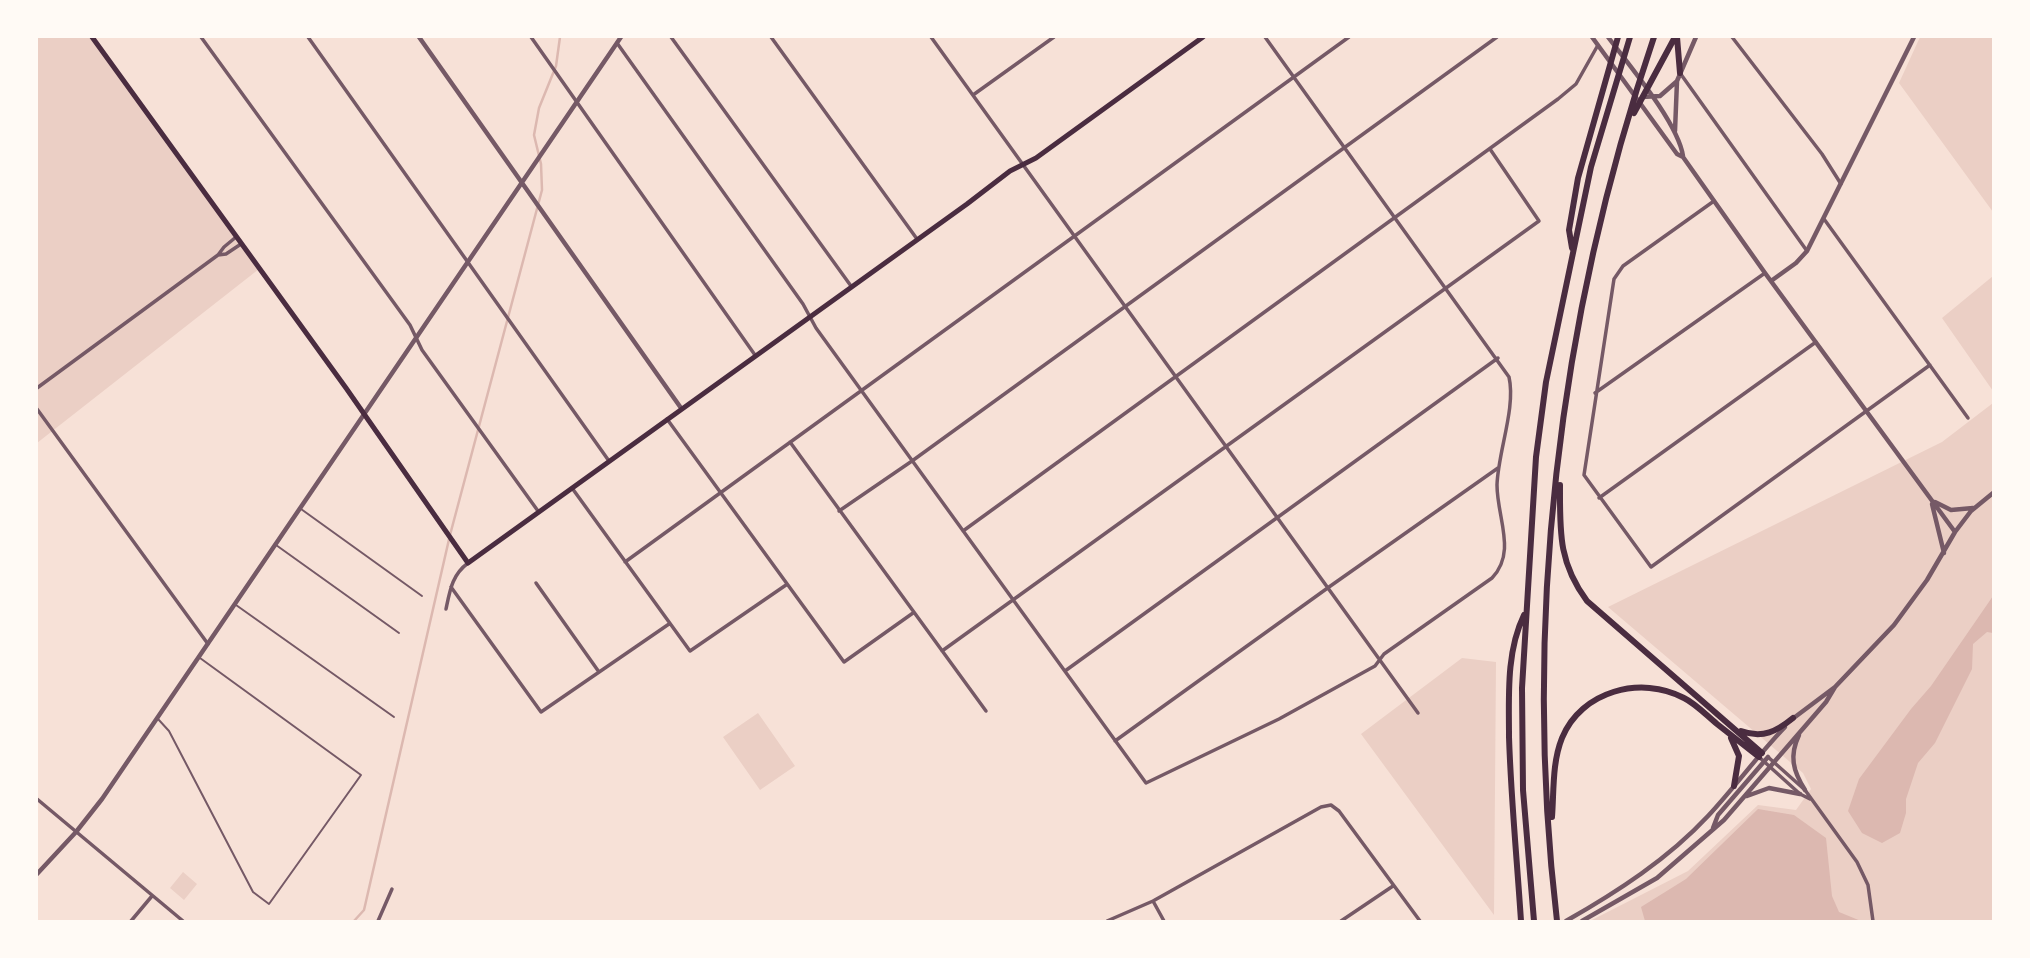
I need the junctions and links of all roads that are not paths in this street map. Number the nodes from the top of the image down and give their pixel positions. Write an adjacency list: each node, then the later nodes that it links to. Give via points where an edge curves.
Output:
1 (92, 37): 45 (main road)
2 (201, 37): 58 (street)
3 (307, 37): 51 (street)
4 (419, 37): 39 (street)
5 (531, 37): 32 (street)
6 (621, 37): 24 (street)
7 (671, 37): 54 (street)
8 (772, 37): 46 (street)
9 (932, 37): 29 (street)
10 (1054, 37): 29 (street)
11 (1203, 37): 38 (main road)
12 (1265, 37): 27 (street)
13 (1349, 37): 27 (street)
14 (1497, 37): 35 (street)
15 (1592, 37): 25 (street)
16 (1608, 37): 31 (street)
17 (1618, 37): 48 (highway, via 1585,154 1569,230)
18 (1630, 37): 48 (highway, via 1594,157)
19 (1654, 37): 33 (highway)
20 (1676, 37): 26 (highway); 33 (highway)
21 (1696, 37): 26 (street)
22 (1732, 37): 40 (street)
23 (1914, 37): 40 (street)
24 (617, 43): 32 (street); 57 (street)
25 (1598, 45): 30 (street); 36 (street, via 1572,89)
26 (1680, 73): 28 (street); 49 (street)
27 (1293, 77): 35 (street); 44 (street)
28 (1677, 81): 31 (street); 34 (street)
29 (973, 95): 38 (street)
30 (1634, 96): 31 (street); 37 (street)
31 (1652, 98): 34 (street)
32 (576, 103): 39 (street); 60 (street)
33 (1626, 131): 75 (highway, via 1582,308)
34 (1675, 132): 37 (street)
35 (1344, 148): 42 (street); 56 (street)
36 (1490, 149): 42 (street); 55 (street, via 1539,221)
37 (1683, 157): 41 (street)
38 (1023, 164): 44 (street); 46 (main road)
39 (522, 183): 51 (street); 67 (street)
40 (1842, 185): 43 (street)
41 (1714, 201): 52 (street); 66 (street, via 1623,266 1614,279)
42 (1396, 217): 55 (street); 63 (street)
43 (1824, 219): 49 (street); 62 (street)
44 (1075, 236): 56 (street); 65 (street)
45 (236, 237): 47 (main road); 50 (street)
46 (917, 239): 54 (main road)
47 (241, 244): 50 (street); 70 (main road)
48 (1573, 250): 103 (highway, via 1539,430)
49 (1807, 250): 53 (street)
50 (219, 255): 64 (street)
51 (468, 262): 58 (street); 76 (street)
52 (1765, 273): 53 (street); 66 (street)
53 (1771, 281): 59 (street)
54 (851, 286): 57 (main road)
55 (1448, 288): 61 (street); 74 (street)
56 (1126, 306): 63 (street); 77 (street)
57 (810, 316): 60 (main road); 65 (street)
58 (416, 338): 70 (street); 87 (street)
59 (1816, 342): 69 (street); 82 (street)
60 (755, 355): 67 (main road)
61 (1498, 358): 78 (street, via 1511,384); 88 (street)
62 (1930, 365): 69 (street); 71 (street)
63 (1177, 376): 74 (street); 89 (street)
64 (37, 388)
65 (861, 390): 73 (street); 77 (street)
66 (1595, 394): 82 (street, via 1584,475)
67 (681, 408): 72 (main road)
68 (37, 409): 107 (street)
69 (1867, 412): 82 (street, via 1651,567); 83 (street)
70 (364, 415): 85 (street); 94 (main road)
71 (1968, 418)
72 (667, 419): 76 (main road); 80 (street)
73 (790, 442): 80 (street); 86 (street)
74 (1227, 447): 88 (street); 100 (street)
75 (1559, 454): 119 (highway, via 1561,544 1576,586 1603,617); 132 (highway, via 1546,613)
76 (609, 461): 79 (main road)
77 (912, 461): 86 (street); 89 (street)
78 (1498, 468): 98 (street); 110 (street, via 1505,554 1500,568)
79 (572, 488): 87 (main road); 93 (street)
80 (720, 492): 93 (street); 96 (street)
81 (1993, 493): 84 (street)
82 (1599, 498)
83 (1931, 500): 84 (street, via 1951,510); 90 (street); 92 (street)
84 (1975, 507): 90 (street)
85 (300, 508): 91 (street); 99 (lane)
86 (839, 511): 104 (street)
87 (538, 512): 94 (main road)
88 (1277, 517): 98 (street); 111 (street)
89 (963, 531): 100 (street)
90 (1955, 533): 92 (street)
91 (275, 545): 101 (street); 106 (lane)
92 (1944, 553): 113 (street, via 1894,625)
93 (625, 562): 105 (street)
94 (468, 563): 97 (street, via 457,571)
95 (536, 583): 112 (street)
96 (786, 585): 104 (street, via 844,662); 105 (street, via 690,651)
97 (451, 587): 102 (street); 112 (street, via 541,712)
98 (1329, 587): 110 (street); 122 (street)
99 (422, 596)
100 (1013, 600): 108 (street); 111 (street)
101 (235, 604): 107 (street); 116 (lane)
102 (446, 609)
103 (1526, 610): 145 (highway, via 1517,630 1509,702); 146 (highway, via 1523,790)
104 (914, 613): 108 (street)
105 (669, 624): 112 (street)
106 (399, 633)
107 (208, 644): 109 (street)
108 (942, 651): 114 (street)
109 (199, 657): 118 (street); 118 (lane, via 361,775 269,904 254,892 169,731)
110 (1381, 660): 115 (street); 122 (street, via 1334,690 1146,783)
111 (1065, 671): 122 (street)
112 (599, 672)
113 (1835, 687): 117 (street); 121 (street)
114 (986, 711)
115 (1418, 713)
116 (394, 717)
117 (1793, 718): 119 (highway, via 1763,735); 123 (street)
118 (158, 719): 131 (street)
119 (1732, 727): 123 (highway)
120 (1723, 729): 123 (highway); 124 (highway, via 1739,753); 132 (highway, via 1686,699 1652,687 1616,690 1590,703 1566,730 1558,751)
121 (1802, 729): 123 (street); 125 (street, via 1793,761)
122 (1115, 741)
123 (1766, 760): 124 (street); 125 (street); 126 (street); 127 (street); 130 (street)
124 (1734, 786): 148 (street, via 1666,855)
125 (1805, 790): 129 (street)
126 (1800, 794): 127 (street, via 1769,788); 129 (street)
127 (1743, 798): 130 (street)
128 (37, 799): 131 (street)
129 (1810, 799): 150 (street, via 1862,872)
130 (1712, 828): 149 (street, via 1657,878)
131 (76, 832): 133 (street); 136 (street)
132 (1550, 847): 147 (highway)
133 (37, 873)
134 (1393, 886): 137 (street, via 1331,805); 143 (street); 144 (street)
135 (392, 889): 140 (street)
136 (152, 896): 138 (street); 139 (street)
137 (1153, 901): 141 (street); 142 (street)
138 (131, 921)
139 (183, 921)
140 (379, 921)
141 (1107, 921)
142 (1164, 921)
143 (1341, 921)
144 (1420, 921)
145 (1521, 921)
146 (1534, 921)
147 (1558, 921)
148 (1566, 921)
149 (1582, 921)
150 (1873, 921)

